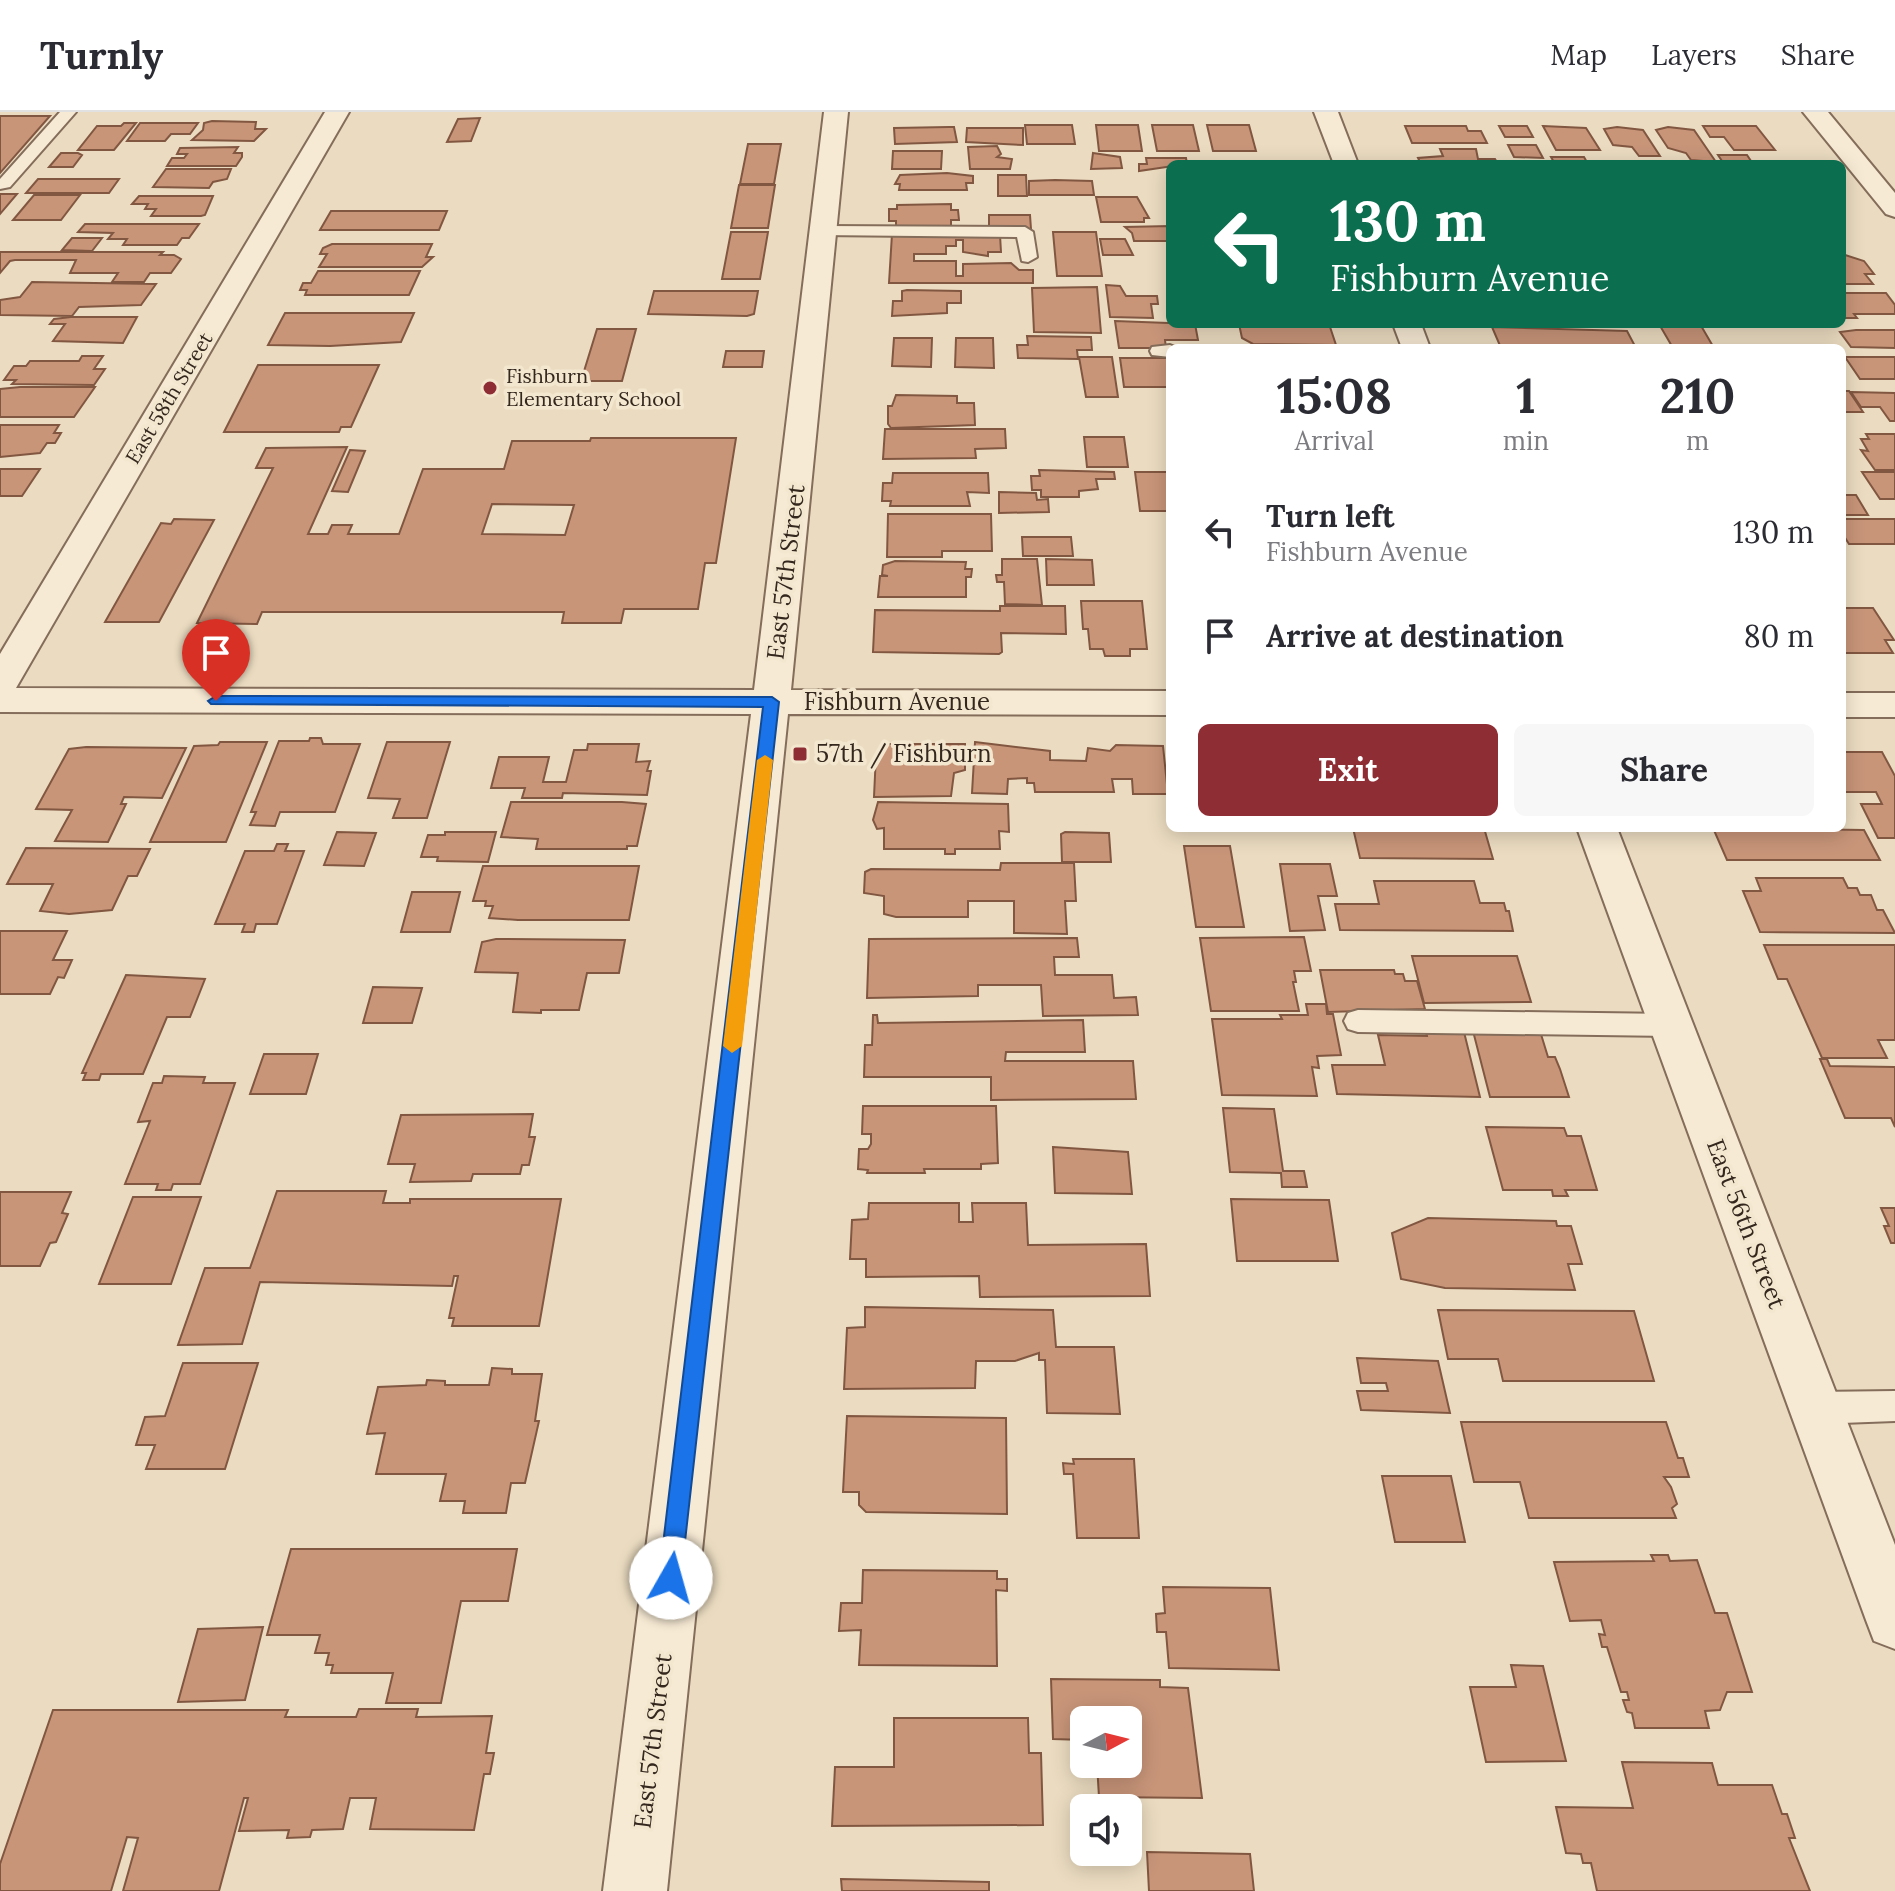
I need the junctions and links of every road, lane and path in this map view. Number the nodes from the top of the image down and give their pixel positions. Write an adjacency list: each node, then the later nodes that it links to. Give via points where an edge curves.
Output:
1 (68, 112): 7 (lane)
2 (337, 112): 11 (street, East 58th Street)
3 (836, 112): 9 (street, East 57th Street)
4 (1326, 112): 6 (street)
5 (1815, 112): 8 (street)
6 (1344, 160)
7 (0, 184)
8 (1895, 209)
9 (825, 231): 10 (lane, via 1025,232); 13 (street, East 57th Street)
10 (1028, 257)
11 (0, 685)
12 (0, 700): 13 (street, Fishburn Avenue)
13 (772, 702): 14 (street, Fishburn Avenue); 23 (street, East 57th Street)
14 (1166, 703)
15 (1846, 705): 16 (street)
16 (1895, 705)
17 (1599, 832): 19 (street, East 56th Street)
18 (1358, 1021): 19 (lane)
19 (1671, 1025): 21 (street, East 56th Street)
20 (1895, 1406): 21 (lane)
21 (1815, 1408): 22 (street, East 56th Street)
22 (1895, 1620)
23 (635, 1891)

